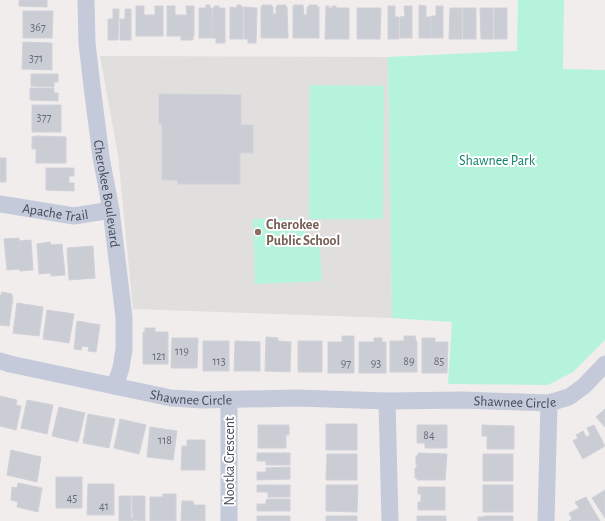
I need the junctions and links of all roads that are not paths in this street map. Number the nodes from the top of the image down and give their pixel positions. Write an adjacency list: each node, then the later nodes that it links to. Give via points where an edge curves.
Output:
1 (86, 0): 3 (street, Cherokee Boulevard, via 92,86)
2 (0, 204): 3 (street, Apache Trail, via 74,216)
3 (111, 210): 6 (street, Cherokee Boulevard, via 124,317 124,349)
4 (0, 360): 6 (street, Shawnee Circle)
5 (605, 364): 9 (street, Shawnee Circle, via 584,386 569,397)
6 (115, 386): 7 (street, Shawnee Circle, via 171,398)
7 (229, 400): 8 (street, Shawnee Circle, via 297,398); 10 (street, Nootka Crescent)
8 (387, 401): 9 (street, Shawnee Circle); 11 (street)
9 (549, 403): 12 (street)
10 (229, 521)
11 (390, 521)
12 (546, 521)

